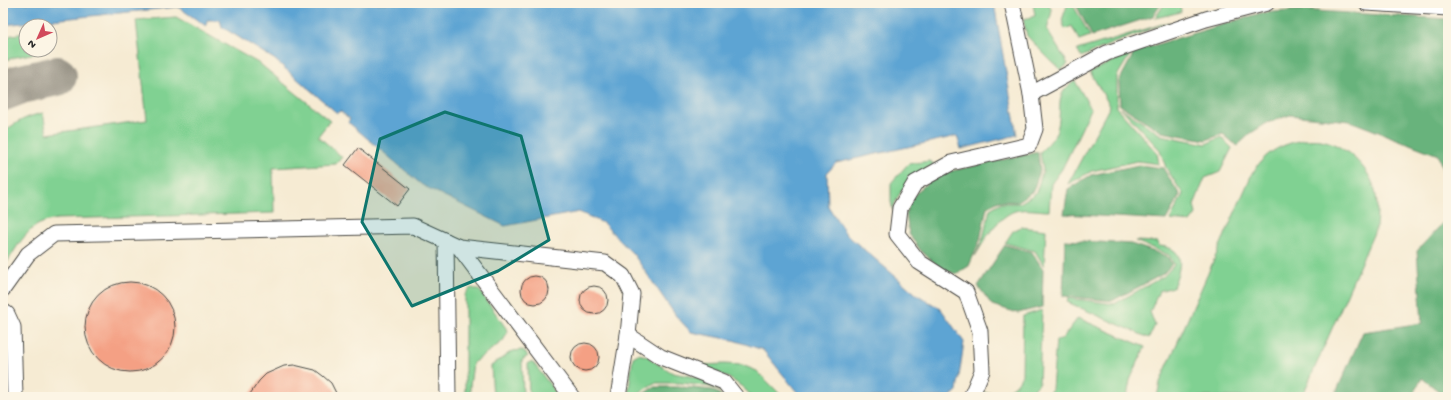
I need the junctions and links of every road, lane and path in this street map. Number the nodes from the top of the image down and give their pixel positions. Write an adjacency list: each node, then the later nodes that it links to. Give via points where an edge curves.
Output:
1 (1012, 3): 5 (street)
2 (1267, 3): 5 (street, via 1206,19 1107,53)
3 (1366, 3): 4 (street)
4 (1448, 8)
5 (1031, 94): 15 (street, via 1035,129 1029,145 951,163 915,183 900,208 897,234 919,262 966,292 980,331 982,371)
6 (453, 244): 7 (street, via 414,226 54,234 28,254); 9 (street, via 606,263 623,276 632,294); 11 (street); 12 (street)
7 (3, 289)
8 (3, 311): 10 (street, via 13,327)
9 (628, 335): 13 (street); 14 (street, via 661,357 724,382)
10 (14, 397)
11 (448, 397)
12 (572, 397)
13 (618, 397)
14 (736, 397)
15 (971, 397)

